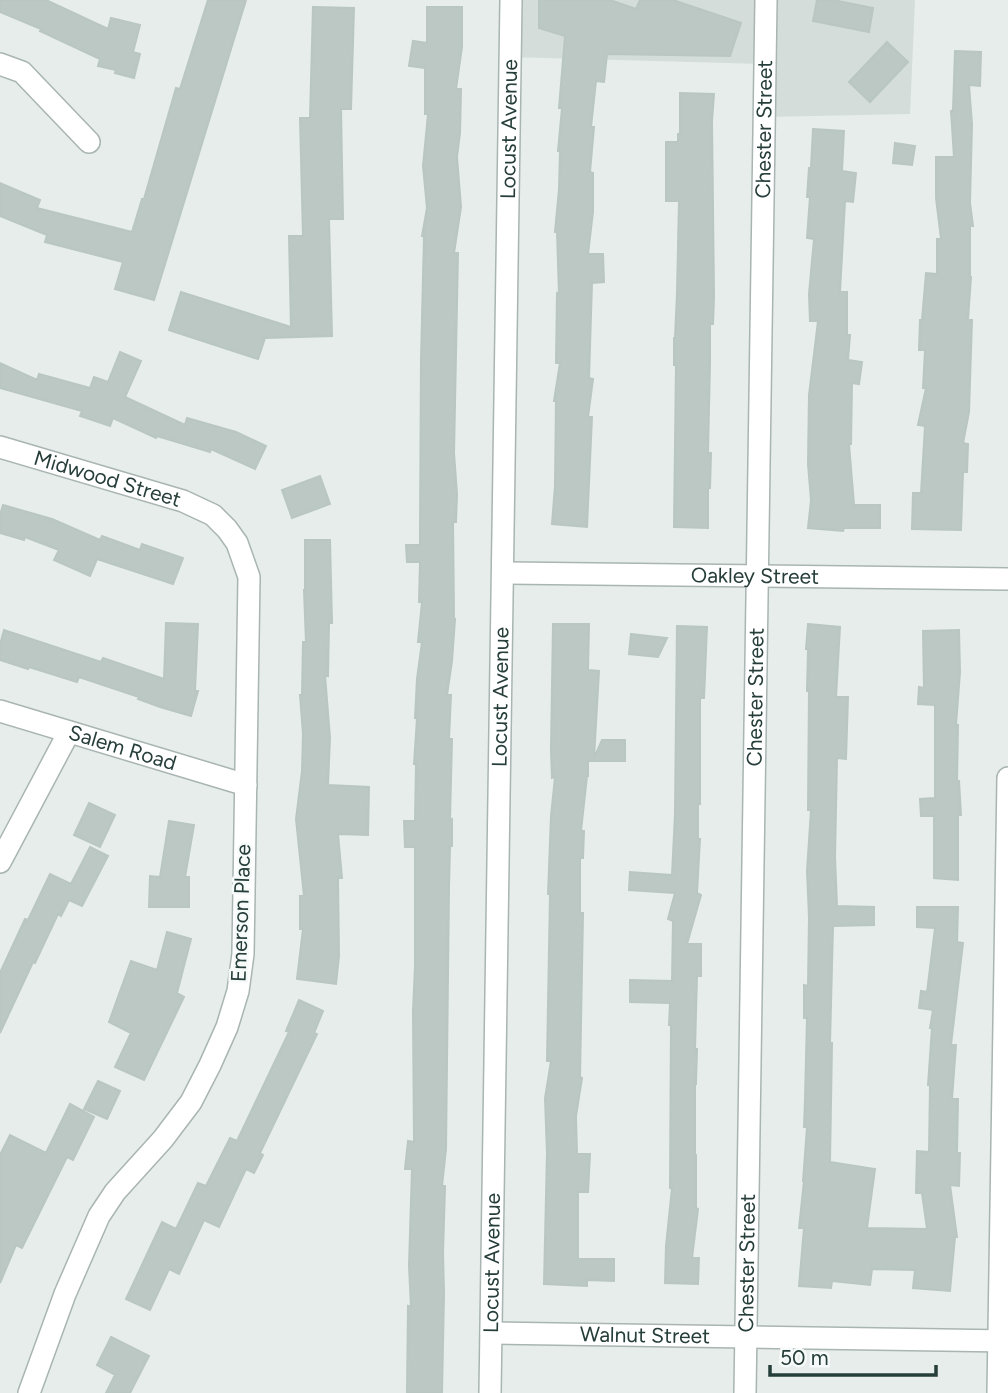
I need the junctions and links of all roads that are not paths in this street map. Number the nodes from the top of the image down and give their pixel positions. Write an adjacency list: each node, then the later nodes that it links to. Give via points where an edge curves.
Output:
1 (511, 0): 7 (street, Locust Avenue)
2 (766, 0): 8 (street, Chester Street)
3 (0, 64): 4 (street, via 22,72)
4 (89, 142)
5 (0, 447): 6 (street, Midwood Street, via 183,501)
6 (213, 515): 13 (street, Emerson Place, via 237,544 248,577)
7 (503, 573): 8 (street, Oakley Street); 17 (street, Locust Avenue)
8 (757, 576): 9 (street, Oakley Street); 18 (street, Chester Street)
9 (1008, 579)
10 (0, 711): 11 (street, Salem Road)
11 (69, 732): 13 (street, Salem Road); 15 (street)
12 (1008, 778): 14 (street)
13 (246, 785): 20 (street, Emerson Place, via 243,954 239,991 227,1027 191,1102 99,1216)
14 (1008, 833): 16 (street)
15 (0, 862)
16 (1006, 1087): 19 (street)
17 (491, 1333): 18 (street, Walnut Street); 21 (street, Locust Avenue)
18 (746, 1337): 19 (street, Walnut Street); 22 (street, Chester Street)
19 (1004, 1341): 23 (street)
20 (29, 1393)
21 (490, 1393)
22 (745, 1393)
23 (999, 1393)

